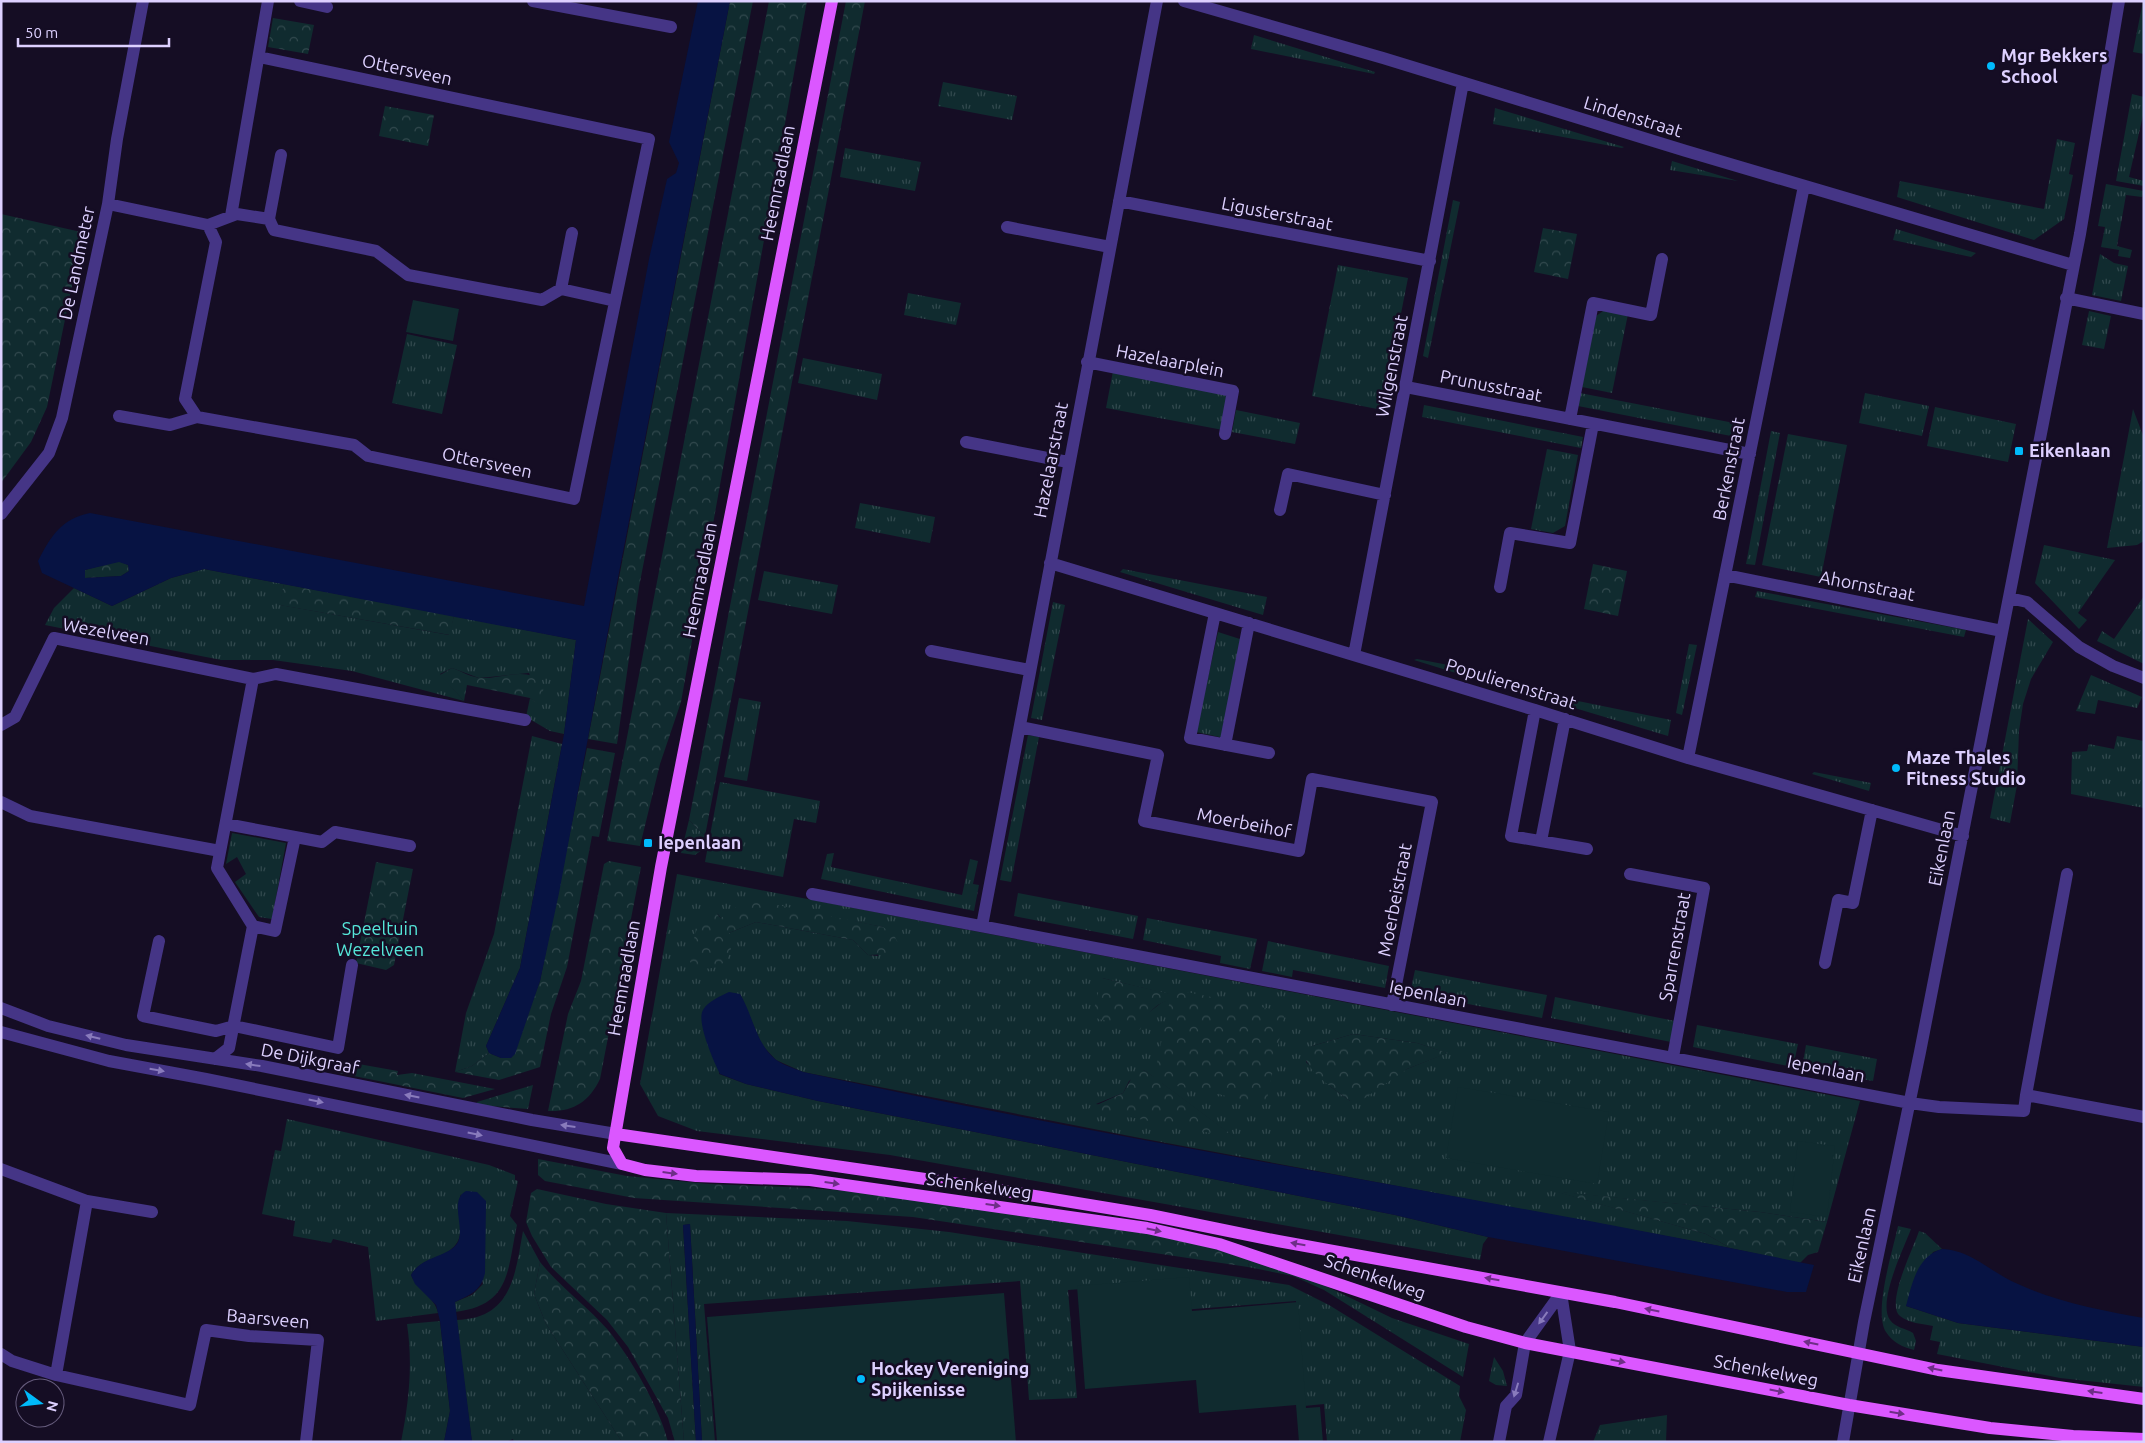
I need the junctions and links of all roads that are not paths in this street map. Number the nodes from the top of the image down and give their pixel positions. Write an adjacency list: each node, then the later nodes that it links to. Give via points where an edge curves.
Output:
1 (143, 1): 16 (street, De Landmeter)
2 (268, 1): 11 (street)
3 (300, 1): 9 (street)
4 (533, 1): 10 (street)
5 (832, 1): 90 (main road, Heemraadlaan, via 661,867)
6 (1157, 1): 15 (street, Hazelaarstraat)
7 (1184, 1): 12 (street, Lindenstraat)
8 (2119, 1): 25 (street, Eikenlaan)
9 (326, 6)
10 (671, 27)
11 (260, 57): 17 (street); 28 (street, Ottersveen, via 649,139)
12 (1463, 82): 14 (street, Lindenstraat); 24 (street, Wilgenstraat)
13 (281, 155): 18 (street)
14 (1804, 186): 25 (street, Lindenstraat); 38 (street, Berkenstraat)
15 (1119, 201): 22 (street, Hazelaarstraat); 24 (street, Ligusterstraat)
16 (108, 204): 19 (street); 42 (street, De Landmeter, via 62,418 49,453)
17 (231, 216): 18 (street); 19 (street)
18 (269, 219): 26 (street, via 274,230 376,251 408,276 542,300)
19 (208, 225): 33 (street, via 216,242 185,400)
20 (1007, 227): 22 (street)
21 (572, 233): 26 (street)
22 (1110, 247): 30 (street, Hazelaarstraat)
23 (1662, 259): 34 (street, via 1650,315 1593,303)
24 (1430, 262): 31 (street, Wilgenstraat)
25 (2073, 265): 27 (street, Eikenlaan)
26 (561, 289): 28 (street)
27 (2066, 298): 29 (street); 46 (street, Eikenlaan)
28 (615, 301): 33 (street, Ottersveen, via 574,499 368,456 354,446)
29 (2144, 314)
30 (1087, 362): 36 (street, Hazelaarplein, via 1233,391); 39 (street, Hazelaarstraat)
31 (1406, 387): 34 (street, Prunusstraat); 40 (street, Wilgenstraat)
32 (119, 416): 33 (street, Ottersveen, via 170,424)
33 (197, 417)
34 (1570, 419): 35 (street, Prunusstraat)
35 (1593, 424): 38 (street, Prunusstraat); 45 (street, via 1570,544 1510,532)
36 (1225, 434)
37 (966, 442): 39 (street)
38 (1750, 454): 44 (street, Berkenstraat)
39 (1068, 462): 43 (street, Hazelaarstraat)
40 (1386, 495): 41 (street, via 1288,474); 51 (street, Wilgenstraat)
41 (1280, 510)
42 (1, 514)
43 (1050, 563): 47 (street, Populierenstraat); 52 (street, Hazelaarstraat)
44 (1725, 575): 49 (street, Ahornstraat); 62 (street, Berkenstraat)
45 (1500, 587)
46 (2009, 598): 49 (street, Eikenlaan); 53 (street, via 2027,602 2079,646 2113,666)
47 (1215, 613): 48 (street, Populierenstraat); 60 (street, via 1190,738)
48 (1248, 624): 51 (street, Populierenstraat); 60 (street)
49 (2002, 631): 67 (street, Eikenlaan)
50 (930, 651): 52 (street)
51 (1354, 655): 55 (street, Populierenstraat)
52 (1029, 670): 59 (street, Hazelaarstraat)
53 (2144, 678)
54 (253, 679): 57 (street, Wezelveen, via 276,674); 58 (street, Wezelveen, via 54,638 15,717); 66 (street)
55 (1535, 710): 56 (street, Populierenstraat); 69 (street, via 1511,836)
56 (1565, 719): 62 (street, Populierenstraat); 69 (street)
57 (525, 720)
58 (1, 725)
59 (1020, 727): 64 (street, Moerbeihof, via 1158,755 1144,821 1299,851 1312,779); 77 (street, Hazelaarstraat)
60 (1225, 744): 61 (street)
61 (1269, 753)
62 (1688, 758): 65 (street, Populierenstraat)
63 (1, 802): 72 (street, via 30,816)
64 (1432, 802): 81 (street, Moerbeistraat)
65 (1872, 810): 67 (street, Populierenstraat); 79 (street, via 1853,902 1838,900)
66 (226, 824): 68 (street); 72 (street)
67 (1963, 836): 88 (street, Eikenlaan)
68 (295, 837): 70 (street, via 322,842 335,832); 76 (street, via 275,932)
69 (1541, 841): 71 (street)
70 (410, 846)
71 (1587, 849)
72 (220, 851): 76 (street, via 217,868)
73 (1630, 874): 85 (street, Sparrenstraat, via 1704,888)
74 (2067, 874): 87 (street, Iepenlaan)
75 (812, 894): 77 (street, Iepenlaan)
76 (253, 926): 83 (street)
77 (982, 926): 81 (street, Iepenlaan)
78 (159, 941): 83 (street, via 143,1016 216,1031)
79 (1825, 963)
80 (352, 964): 83 (street, via 338,1048)
81 (1392, 1005): 85 (street, Iepenlaan)
82 (1, 1008): 86 (street, De Dijkgraaf, one-way to 82, via 118,1043 48,1026)
83 (234, 1026): 86 (street, via 229,1048)
84 (1, 1032): 92 (street, one-way to 92, via 109,1061)
85 (1673, 1057): 88 (street, Iepenlaan)
86 (214, 1060): 90 (street, De Dijkgraaf, one-way to 86, via 262,1066)
87 (2026, 1095): 88 (street, Iepenlaan, via 2024,1111); 89 (street)
88 (1910, 1103): 100 (street, Eikenlaan)
89 (2144, 1117)
90 (616, 1134): 91 (main road, Heemraadlaan); 97 (main road, Schenkelweg, one-way to 90, via 1150,1215)
91 (613, 1148): 92 (street); 93 (main road)
92 (594, 1157): 93 (street, Schenkelweg)
93 (622, 1164): 98 (main road, Schenkelweg, one-way to 98, via 696,1176 810,1180 1147,1228 1219,1244 1466,1327)
94 (1, 1169): 95 (street)
95 (87, 1201): 96 (street); 102 (street)
96 (152, 1212)
97 (1561, 1293): 98 (street, one-way to 98); 99 (street); 100 (main road, Schenkelweg, one-way to 97)
98 (1525, 1343): 99 (main road, Schenkelweg); 107 (street, one-way to 107, via 1516,1395 1506,1406)
99 (1570, 1351): 104 (main road, Schenkelweg, one-way to 104); 108 (street)
100 (1858, 1352): 103 (main road, Schenkelweg, one-way to 100, via 1938,1370); 104 (street, Eikenlaan)
101 (1, 1354): 102 (street, Baarsveen, via 12,1361)
102 (56, 1375): 106 (street, Baarsveen, via 190,1405 206,1330 318,1340)
103 (2144, 1399)
104 (1848, 1405): 105 (main road, Schenkelweg, one-way to 105, via 1990,1428); 109 (street, Eikenlaan)
105 (2144, 1439)
106 (306, 1442)
107 (1499, 1442)
108 (1549, 1442)
109 (1843, 1442)

